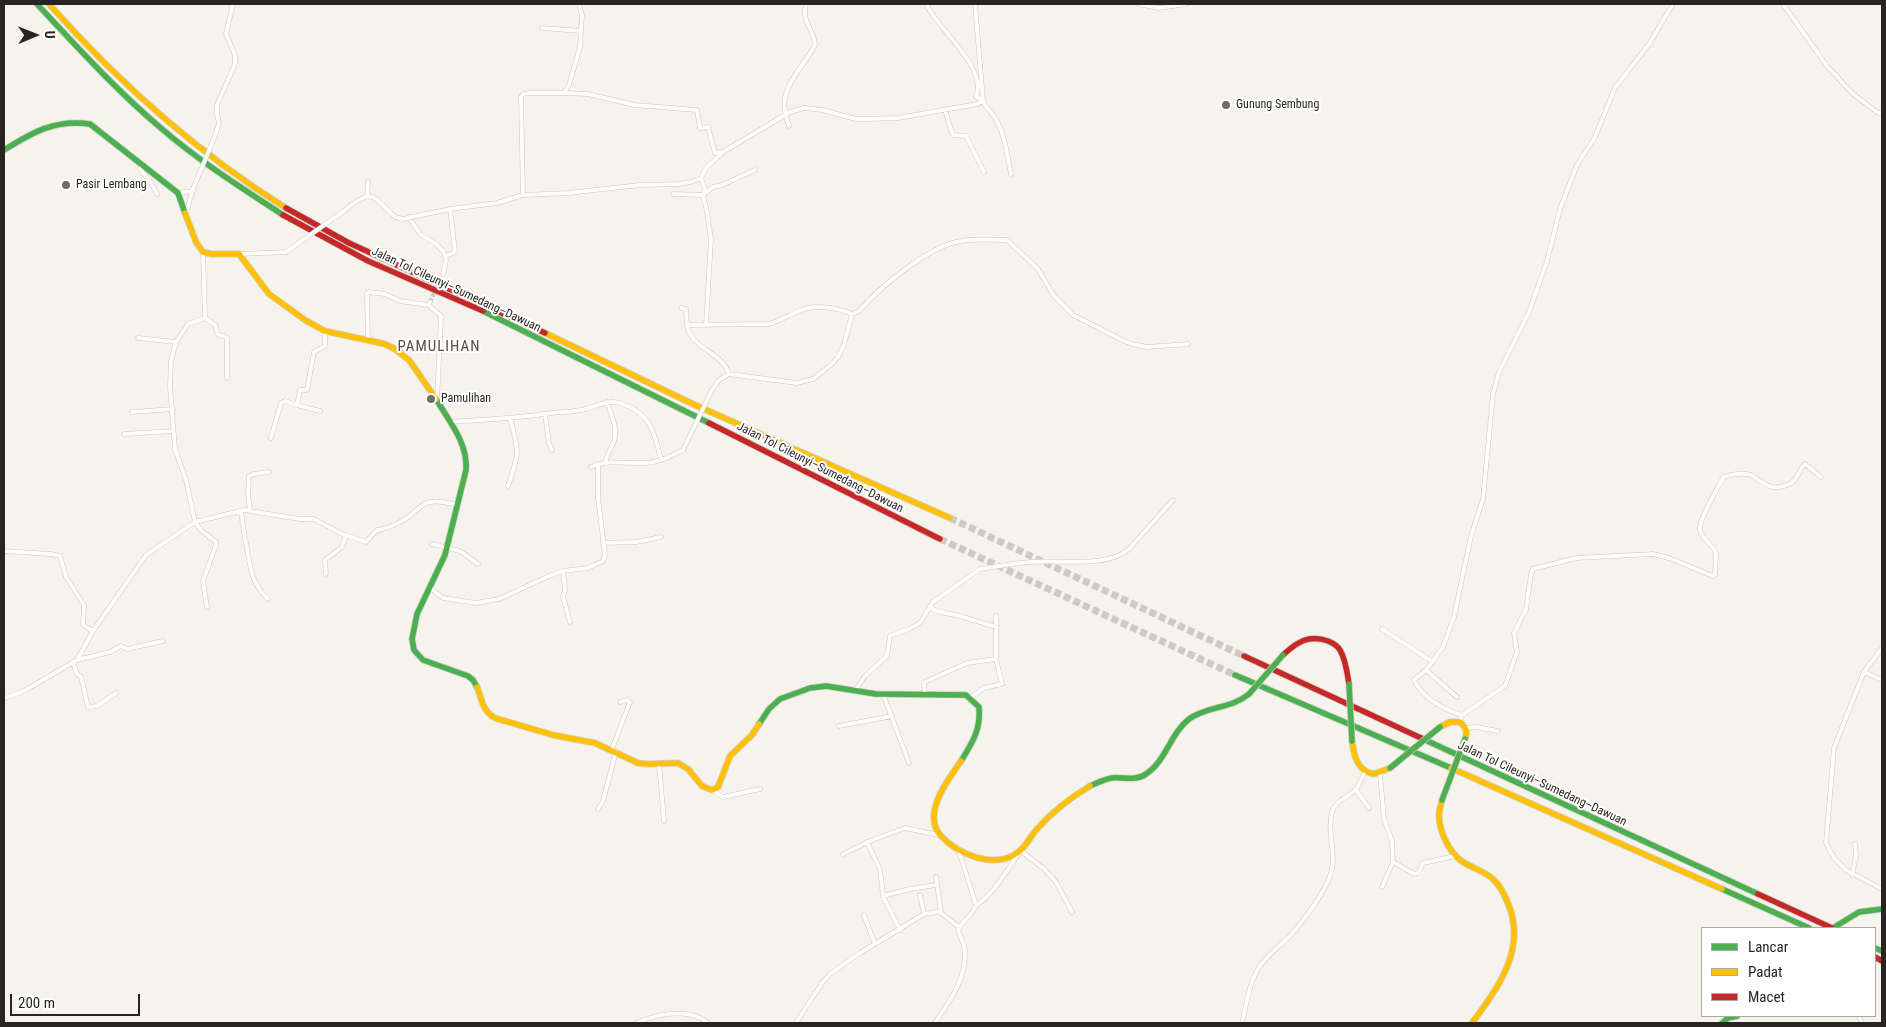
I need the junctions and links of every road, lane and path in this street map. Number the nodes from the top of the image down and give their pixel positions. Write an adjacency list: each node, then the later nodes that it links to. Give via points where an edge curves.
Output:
1 (37, 4): 82 (main road, Jalan Tol Cileunyi–Sumedang–Dawuan, via 110,81 162,129 293,222 368,261 478,308)
2 (49, 4): 78 (main road, Jalan Tol Cileunyi–Sumedang–Dawuan, via 165,122 296,214 369,253 479,301 693,404)
3 (233, 4): 28 (street, bridge, via 226,34 235,64 217,105 219,123)
4 (579, 4): 13 (street)
5 (806, 4): 18 (street, via 804,16 814,45 786,92 783,102)
6 (926, 4): 15 (street, via 973,67 978,83 976,97)
7 (975, 4): 15 (street)
8 (1138, 4): 9 (street, via 1159,8)
9 (1187, 4)
10 (1673, 4): 104 (street, via 1649,44 1615,88 1594,137 1577,165 1560,209 1529,312 1499,372 1493,394 1483,499 1471,536 1454,617 1443,648)
11 (1783, 4): 17 (street, via 1844,84)
12 (542, 28): 13 (street)
13 (581, 31): 14 (street, via 572,78)
14 (564, 93): 21 (street, via 588,94 634,105 696,110 700,128 708,128 715,153); 32 (street, via 523,94 521,97)
15 (983, 101): 16 (street); 25 (street, via 1001,131)
16 (945, 110): 18 (street, via 898,118 856,119 804,108); 24 (street, via 952,133 966,136)
17 (1882, 114)
18 (785, 115): 19 (street); 21 (street)
19 (789, 126)
20 (4, 150): 22 (main road, via 37,130 82,122 94,126)
21 (724, 152): 26 (street)
22 (141, 165): 29 (main road); 30 (street, via 140,169)
23 (755, 170): 33 (street, via 722,186 712,187)
24 (984, 172)
25 (1011, 174)
26 (700, 178): 32 (street, via 680,184); 33 (street, via 705,189)
27 (368, 182): 34 (street)
28 (193, 190): 29 (street); 36 (street)
29 (178, 193): 36 (main road)
30 (156, 194)
31 (673, 194): 33 (street)
32 (523, 195): 35 (street, via 497,203)
33 (703, 195): 45 (street, via 711,239)
34 (367, 196): 37 (street, via 375,198 399,219); 39 (street, bridge, via 286,252)
35 (450, 209): 37 (street); 40 (street, via 455,252)
36 (186, 215): 38 (main road, via 197,246)
37 (409, 217): 40 (street, via 420,234 436,244)
38 (203, 252): 39 (main road); 44 (street)
39 (239, 254): 47 (main road, via 271,296)
40 (446, 256): 41 (street)
41 (443, 274)
42 (681, 308): 46 (street, via 686,308)
43 (852, 314): 45 (street, via 818,307 803,309 769,324); 51 (street, via 931,252 957,242 1006,240 1038,270 1054,296 1073,315 1140,346); 52 (street, via 838,357 813,379 797,383)
44 (205, 318): 50 (street, via 188,324); 53 (street, via 215,325 218,336 227,338)
45 (706, 324): 46 (street)
46 (687, 325): 52 (street, via 693,338 721,361)
47 (324, 331): 49 (main road); 56 (street, via 325,346 314,352 308,389 300,390)
48 (138, 338): 50 (street)
49 (368, 340): 54 (main road, via 390,347 409,360); 54 (street, via 367,293 429,304 441,316)
50 (176, 342): 57 (street, via 171,361)
51 (1188, 344)
52 (729, 374): 67 (street, bridge, via 718,380 683,450)
53 (228, 378)
54 (437, 402): 62 (main road)
55 (607, 402): 60 (street, via 584,409); 67 (street, via 622,404 650,423); 68 (street, via 616,430)
56 (297, 405): 58 (street); 65 (street, via 281,403)
57 (173, 408): 59 (street); 63 (street)
58 (320, 411)
59 (132, 412)
60 (545, 414): 61 (street); 66 (street)
61 (510, 418): 62 (street); 73 (street, via 518,453)
62 (449, 422): 75 (main road, via 462,443 467,459)
63 (173, 431): 64 (street); 79 (street)
64 (124, 434)
65 (271, 438)
66 (552, 450)
67 (661, 460): 68 (street)
68 (605, 463): 69 (street)
69 (598, 464): 70 (street); 83 (street)
70 (591, 467)
71 (269, 472): 77 (street, via 249,476)
72 (1821, 477): 117 (street, via 1805,464 1796,480 1778,488 1769,487 1752,475 1723,478 1700,528 1716,554 1713,576 1653,554 1576,558 1533,570 1526,609 1514,633 1517,652 1505,686)
73 (508, 486)
74 (1173, 500): 93 (street, via 1123,554 1092,561 1032,562 980,569)
75 (457, 505): 80 (street, via 431,502 420,506 409,517 377,530 366,542); 85 (main road)
76 (241, 511): 77 (street); 79 (street); 91 (street, via 254,583)
77 (250, 511): 80 (street, via 314,519)
78 (950, 518)
79 (195, 522): 92 (street, via 216,542 203,581); 98 (street, via 146,555)
80 (346, 535): 89 (street, via 342,547 325,560)
81 (661, 537): 83 (street)
82 (940, 539)
83 (603, 543): 88 (street, via 603,561 588,568)
84 (432, 544): 85 (street)
85 (447, 548): 87 (street, via 465,554); 90 (main road, via 441,568)
86 (4, 551): 98 (street, via 60,556 66,577 84,604 83,625)
87 (478, 564)
88 (563, 572): 90 (street, via 499,600 476,603 443,598); 95 (street, via 563,597)
89 (326, 574)
90 (429, 587): 123 (main road, via 413,629 413,646 419,657 473,679 484,709 490,716)
91 (268, 600)
92 (207, 607)
93 (929, 607): 96 (street); 109 (street, via 920,623 890,636 887,656 865,676)
94 (996, 616): 96 (street)
95 (570, 622)
96 (997, 627): 102 (street)
97 (1382, 629): 104 (street)
98 (93, 631): 103 (street)
99 (163, 641): 103 (street, via 127,649 121,646)
100 (1882, 648): 106 (street)
101 (1244, 656): 157 (main road, Jalan Tol Cileunyi–Sumedang–Dawuan)
102 (996, 660): 111 (street, via 967,663 925,682); 113 (street, via 1002,684 984,688)
103 (75, 661): 110 (street, via 88,707 97,706); 115 (street, via 24,691)
104 (1433, 662): 105 (street)
105 (1426, 670): 114 (street); 117 (street, via 1414,680 1420,691 1447,710)
106 (1864, 672): 108 (street); 142 (street, via 1834,748 1827,826 1829,849 1839,865)
107 (1235, 675): 156 (main road, Jalan Tol Cileunyi–Sumedang–Dawuan)
108 (1882, 680)
109 (855, 691): 112 (main road); 129 (main road, via 822,686 780,699 769,709 752,735 730,756 718,787)
110 (116, 693)
111 (925, 693): 112 (main road); 113 (main road)
112 (883, 694): 118 (street)
113 (970, 697): 134 (main road, via 979,711 979,726 971,748 942,788 934,806 932,817)
114 (1457, 697)
115 (4, 698)
116 (620, 702): 123 (street, via 630,702)
117 (1462, 715): 119 (street)
118 (892, 716): 120 (street); 125 (street)
119 (1460, 722): 121 (main road); 127 (main road, bridge, via 1440,727)
120 (839, 726)
121 (1466, 728): 122 (street); 140 (main road, bridge, via 1467,734 1439,815)
122 (1498, 731)
123 (614, 750): 124 (main road, via 641,763); 132 (street)
124 (659, 763): 129 (main road, via 681,764 703,788); 133 (street)
125 (909, 763)
126 (1365, 772): 127 (main road); 130 (street); 138 (main road, bridge, via 1356,764 1353,755 1349,684 1341,653 1337,646 1325,640 1315,637 1298,640 1243,700 1205,711 1188,720 1176,731 1146,775 1099,782 1069,799 1052,813)
127 (1380, 774): 141 (street, via 1384,819 1392,841)
128 (760, 789): 129 (street, via 723,797)
129 (712, 790)
130 (1356, 790): 131 (street); 165 (street, via 1335,805 1332,811 1334,858 1330,876 1291,934 1259,967)
131 (1369, 808)
132 (598, 810)
133 (664, 821)
134 (939, 835): 135 (street, via 905,828); 137 (main road)
135 (867, 842): 139 (street); 148 (street, via 880,869)
136 (1855, 844): 142 (street)
137 (958, 848): 138 (main road, via 981,860 1006,857); 149 (street)
138 (1020, 850): 149 (street, via 990,894); 151 (street, via 1056,882)
139 (842, 854)
140 (1455, 856): 141 (street, via 1422,864 1414,874); 166 (main road, via 1494,880 1509,903 1516,932 1503,980)
141 (1393, 862): 145 (street)
142 (1852, 875): 146 (street)
143 (936, 877): 144 (street)
144 (936, 884): 148 (street); 152 (street)
145 (1382, 887)
146 (1882, 889)
147 (920, 895): 154 (street)
148 (883, 896): 159 (street)
149 (976, 905): 155 (street)
150 (1882, 909): 158 (main road, via 1859,912)
151 (1072, 912)
152 (941, 913): 154 (street); 155 (street)
153 (864, 914): 160 (street)
154 (924, 914): 159 (street)
155 (959, 927): 164 (street, via 965,953 961,978)
156 (1807, 927)
157 (1830, 927)
158 (1834, 927)
159 (900, 930): 160 (street)
160 (875, 944): 163 (street, via 831,973)
161 (636, 1023): 162 (street, via 668,1014 693,1014)
162 (708, 1023)
163 (796, 1023)
164 (935, 1023)
165 (1242, 1023)
166 (1472, 1023)

